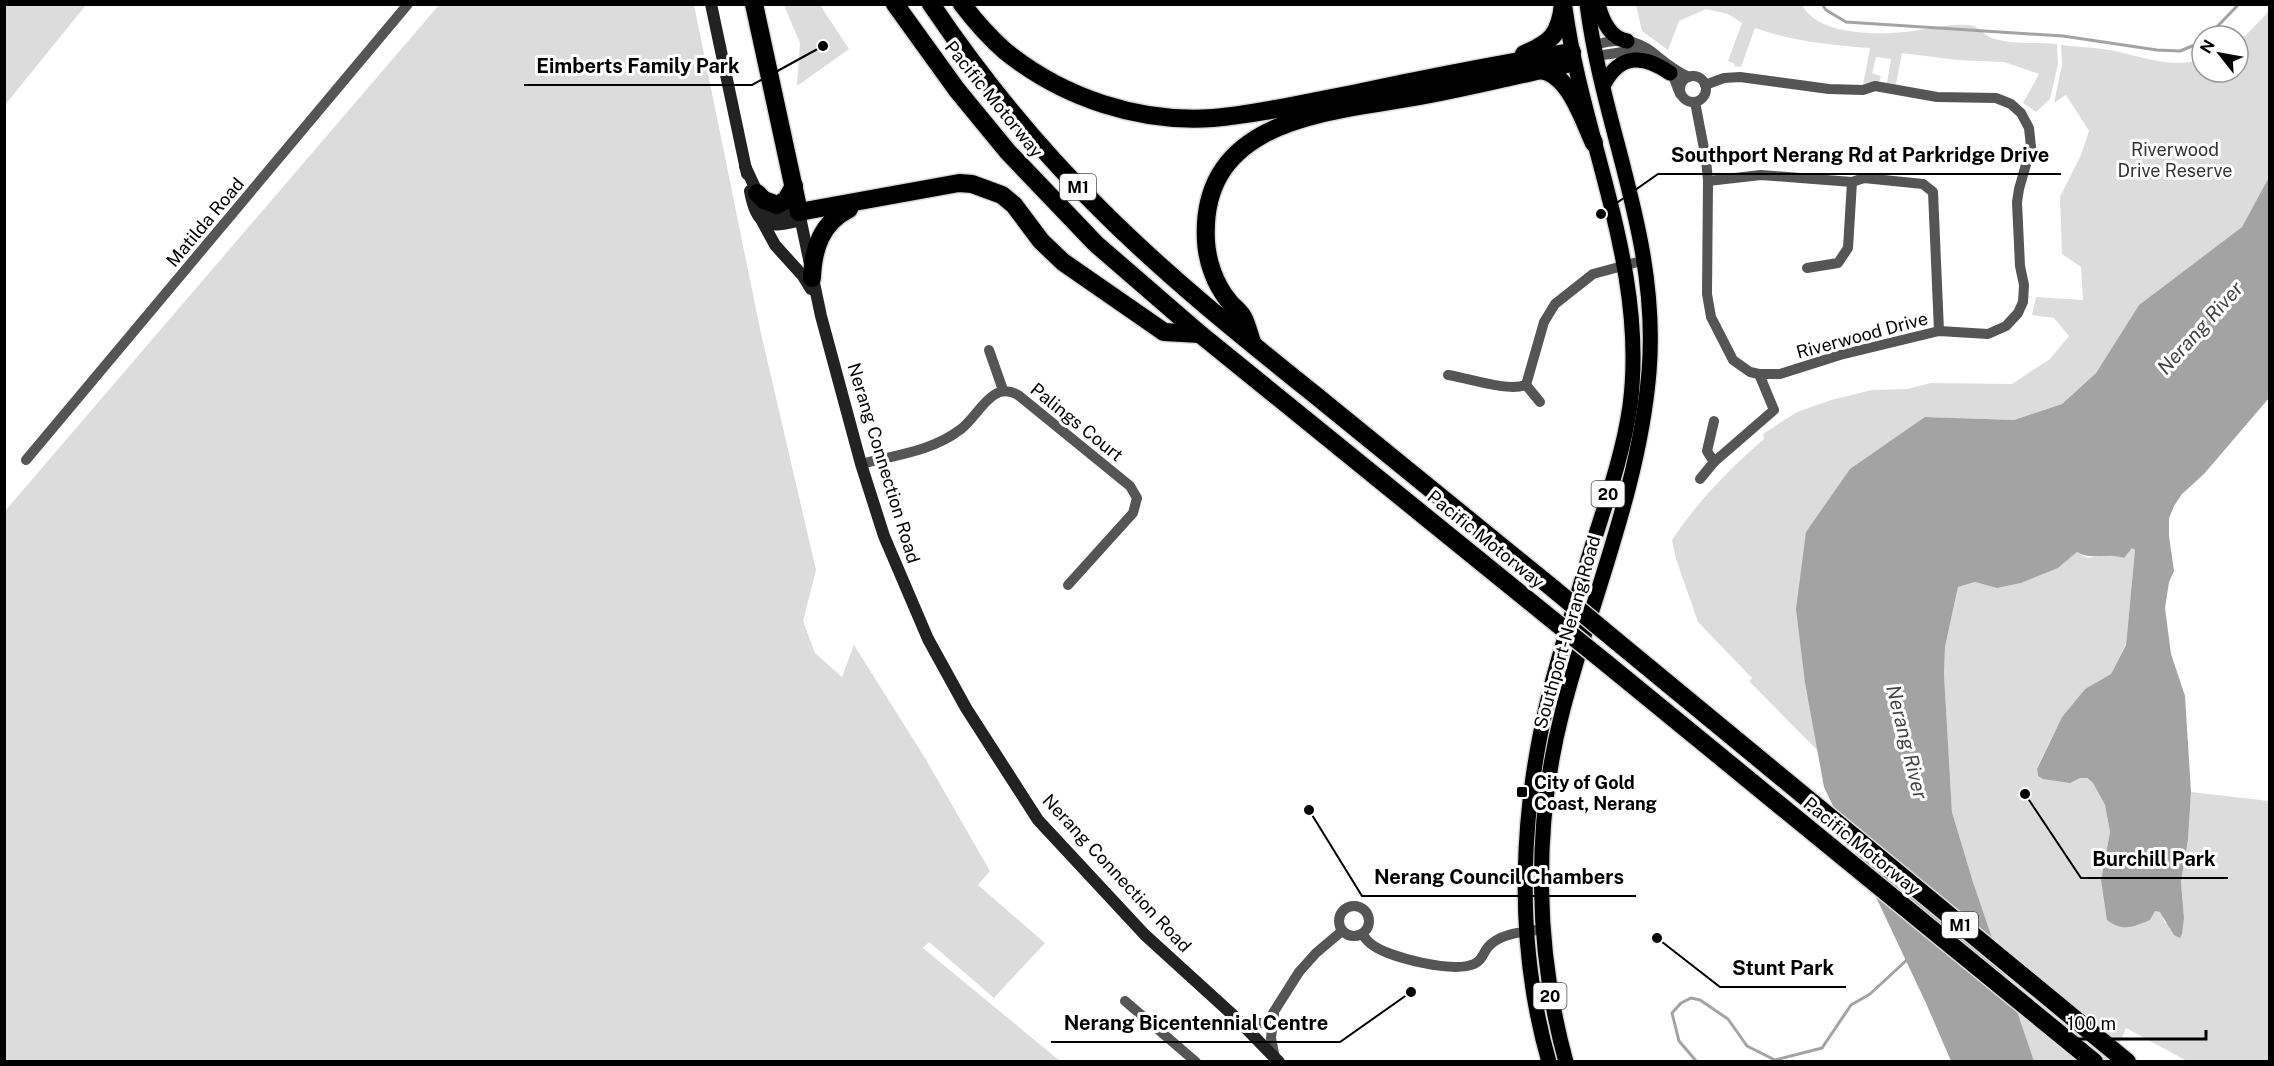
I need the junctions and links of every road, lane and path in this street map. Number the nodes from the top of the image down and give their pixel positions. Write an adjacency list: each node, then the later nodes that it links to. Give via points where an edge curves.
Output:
1 (408, 4): 46 (street, Matilda Road)
2 (711, 4): 22 (main road)
3 (895, 4): 37 (highway, Pacific Motorway / M1, via 957,90 1016,160 1096,244)
4 (931, 4): 38 (highway, Pacific Motorway / M1, via 1006,106 1064,172 1143,250)
5 (962, 4): 13 (highway, via 1005,51 1056,85 1086,99 1151,116 1211,118 1243,114)
6 (1564, 4): 12 (main road, Southport-Nerang Road / 20); 13 (highway, via 1560,24 1552,37)
7 (1587, 4): 11 (main road, Southport-Nerang Road / 20)
8 (1598, 4): 10 (main road, via 1614,36)
9 (755, 9): 25 (highway)
10 (1627, 41): 11 (street, via 1612,41); 16 (street, via 1650,49)
11 (1595, 51): 12 (main road); 15 (street, via 1634,52 1654,60); 17 (main road, Southport-Nerang Road / 20)
12 (1573, 57): 13 (highway); 14 (highway); 21 (main road, Southport-Nerang Road / 20)
13 (1500, 64)
14 (1539, 70): 21 (highway, via 1551,73 1564,84); 38 (highway, via 1304,117 1273,128 1244,147 1216,184 1206,240 1217,281 1243,317)
15 (1670, 73): 17 (main road, via 1654,64 1629,60 1615,67); 19 (street)
16 (1689, 77): 18 (street, via 1699,78); 19 (street)
17 (1604, 84): 31 (main road, Southport-Nerang Road / 20)
18 (1705, 85): 20 (street, via 1704,97); 36 (street, Riverwood Drive, via 1736,76 1829,89 1863,90 1875,86 1937,97 1996,98 2021,112 2029,128 2031,147 2017,202 2023,302 2006,326 1989,334)
19 (1680, 94): 20 (street)
20 (1695, 102): 23 (street)
21 (1594, 143): 32 (main road, Southport-Nerang Road / 20)
22 (746, 166): 26 (main road); 30 (main road, via 753,206)
23 (1708, 181): 24 (street, via 1761,175); 40 (street, via 1707,294 1711,318 1733,360)
24 (1852, 182): 33 (street, via 1848,248 1838,263); 36 (street, via 1863,178 1923,184 1933,192)
25 (794, 186): 26 (highway, via 780,204 764,200); 29 (highway)
26 (757, 193): 29 (main road, via 773,215)
27 (867, 201): 28 (highway); 29 (highway); 37 (highway, via 959,183 987,189 1014,205 1063,262 1164,332)
28 (849, 209): 29 (highway); 34 (highway, via 832,220 820,237)
29 (800, 216): 30 (main road, via 779,226); 34 (main road, Nerang Connection Road)
30 (761, 221): 35 (main road)
31 (1645, 260): 32 (street); 51 (main road, Southport-Nerang Road / 20, via 1650,351 1640,444 1561,714 1543,834)
32 (1624, 265): 42 (street, via 1593,274 1555,304 1544,322); 53 (main road, Southport-Nerang Road / 20, via 1633,319 1630,406 1539,739 1526,842)
33 (1807, 268)
34 (812, 278): 35 (main road, Nerang Connection Road)
35 (817, 301): 48 (main road, Nerang Connection Road)
36 (1939, 331): 40 (street, Riverwood Drive, via 1780,374)
37 (1200, 334): 63 (highway, Pacific Motorway / M1, bridge)
38 (1252, 344): 59 (highway, Pacific Motorway / M1, bridge)
39 (989, 350): 43 (street)
40 (1759, 374): 47 (street, via 1774,410)
41 (1448, 375): 42 (street, via 1502,386)
42 (1526, 385): 44 (street)
43 (1003, 390): 48 (street, Palings Court, via 996,392 945,441); 50 (street, Palings Court, via 1018,395 1130,486 1137,498 1132,513)
44 (1540, 402)
45 (1714, 421): 47 (street, via 1707,451)
46 (26, 460)
47 (1714, 462): 49 (street)
48 (861, 464): 57 (main road, Nerang Connection Road, via 884,536 928,639 966,708 1038,820 1145,934)
49 (1700, 479)
50 (1068, 585)
51 (1544, 929): 53 (street); 62 (main road, Southport-Nerang Road / 20, via 1552,1006)
52 (1342, 931): 54 (street, via 1348,935); 54 (street, via 1339,920 1343,911 1359,907 1369,919); 56 (street, via 1299,972)
53 (1526, 932): 54 (street, via 1496,940 1480,961 1457,967 1429,964 1380,950); 61 (main road, Southport-Nerang Road / 20)
54 (1362, 934)
55 (1125, 1001): 60 (street)
56 (1274, 1014): 57 (street, via 1264,1023); 58 (street, via 1271,1038)
57 (1241, 1023): 58 (main road, Nerang Connection Road)
58 (1278, 1060)
59 (2125, 1060)
60 (1196, 1062)
61 (1549, 1062)
62 (1566, 1062)
63 (2094, 1062)

